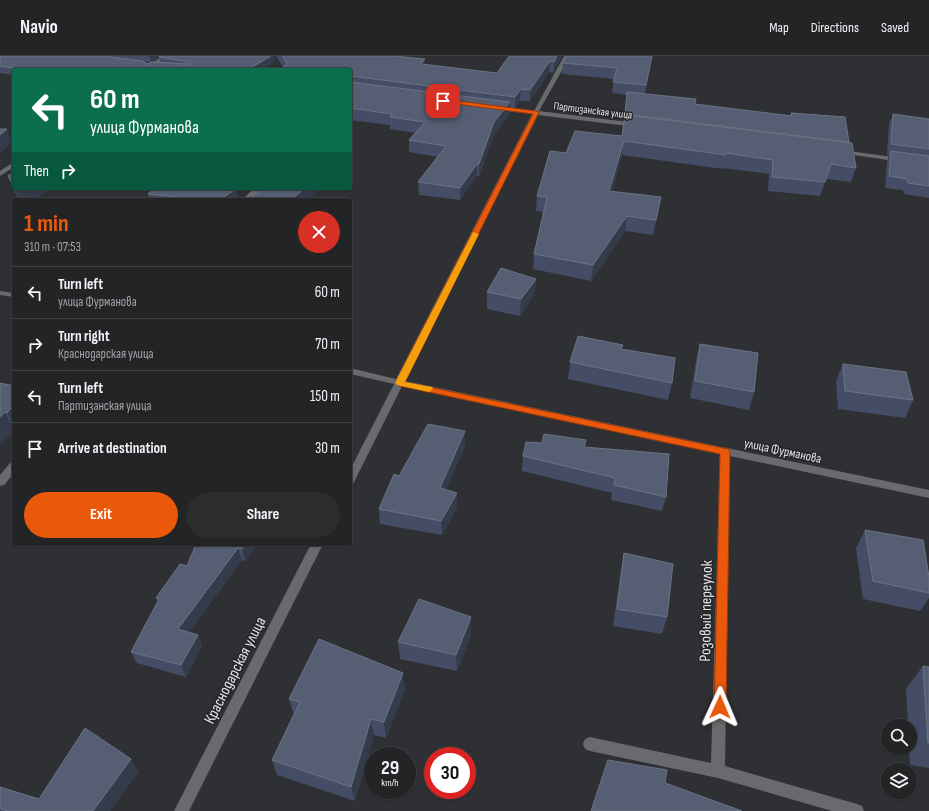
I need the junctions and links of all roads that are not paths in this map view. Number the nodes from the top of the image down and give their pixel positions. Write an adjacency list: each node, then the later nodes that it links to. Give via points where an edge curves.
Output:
1 (165, 56): 3 (street)
2 (567, 56): 7 (street)
3 (152, 66): 4 (street); 5 (street)
4 (159, 66)
5 (145, 67)
6 (490, 107): 7 (street, Партизанская улица)
7 (536, 112): 8 (street, Партизанская улица); 18 (street)
8 (646, 127)
9 (835, 151): 10 (street)
10 (929, 164)
11 (12, 165): 12 (street)
12 (0, 174)
13 (256, 190): 14 (street)
14 (248, 198)
15 (0, 293): 16 (street)
16 (12, 295)
17 (352, 371): 18 (street, улица Фурманова)
18 (400, 383): 19 (street, улица Фурманова); 21 (street)
19 (725, 451): 23 (street, улица Фурманова); 26 (street, Розовый переулок)
20 (12, 468): 22 (street)
21 (352, 476)
22 (0, 482)
23 (929, 494)
24 (316, 546): 27 (street, Краснодарская улица)
25 (590, 744): 26 (street)
26 (718, 771): 28 (street)
27 (180, 811)
28 (857, 811)

